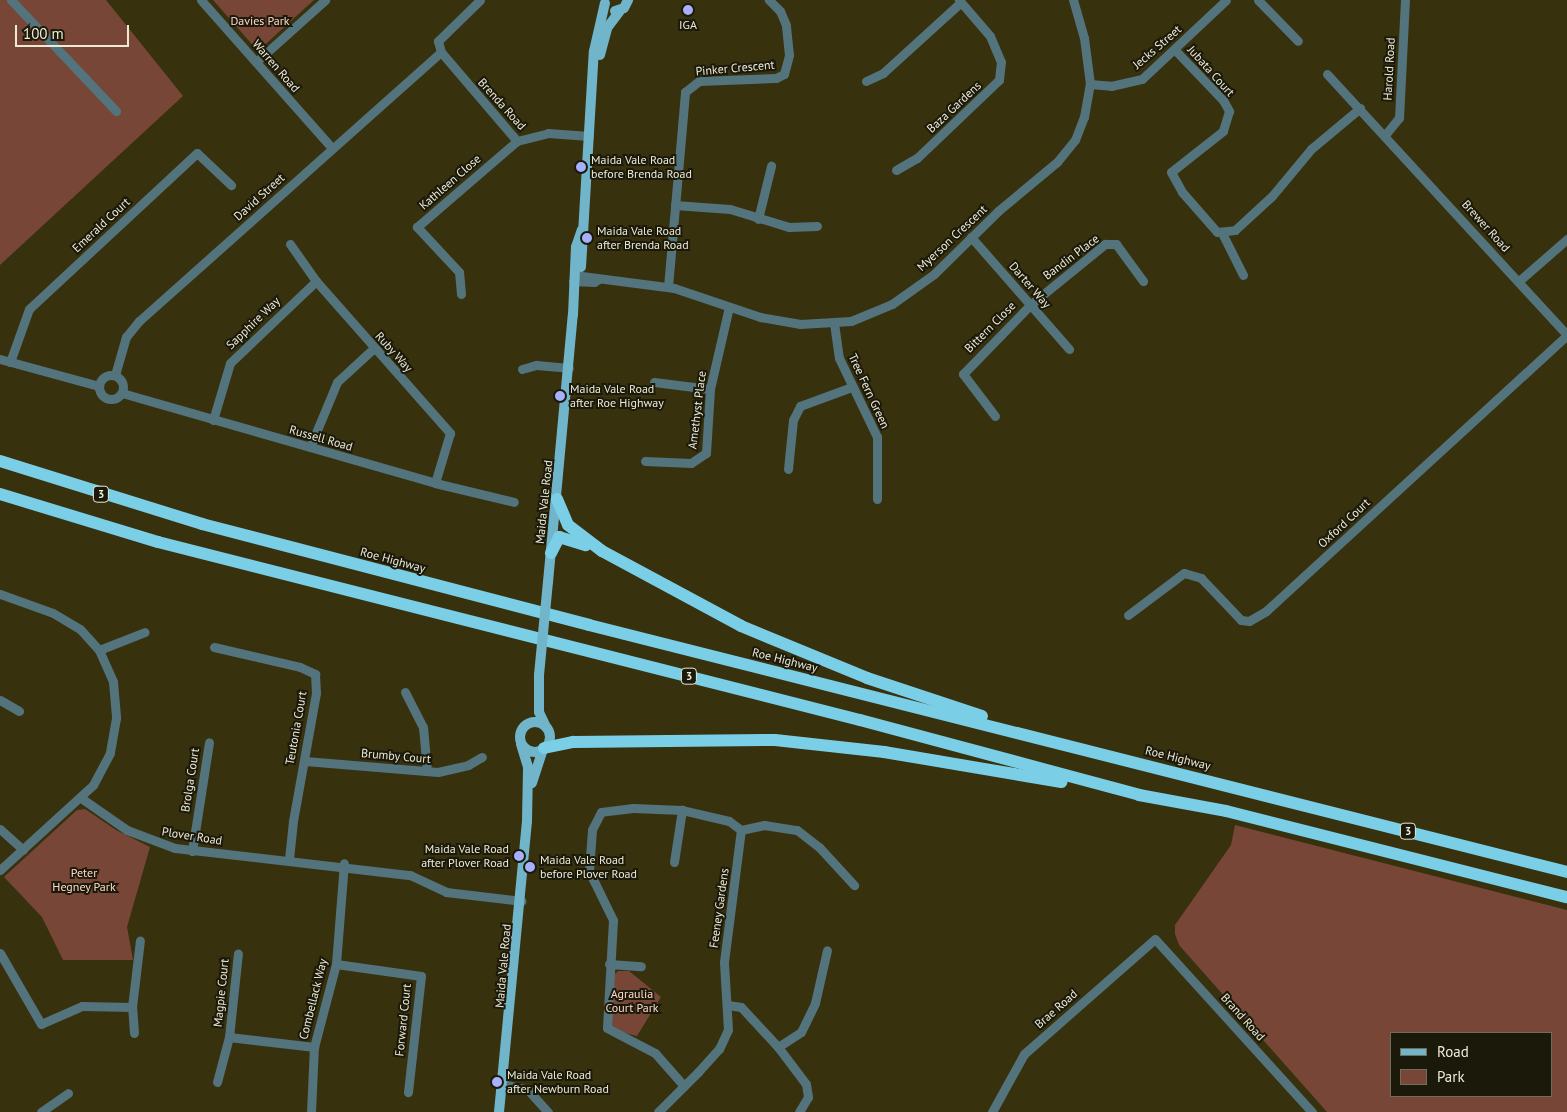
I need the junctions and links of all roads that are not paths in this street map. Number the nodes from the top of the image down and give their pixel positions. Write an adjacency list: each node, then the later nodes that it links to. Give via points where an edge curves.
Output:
1 (11, 0): 23 (street)
2 (201, 0): 17 (street, Warren Road)
3 (325, 0): 17 (street)
4 (480, 0): 16 (street, via 438,41)
5 (628, 0): 13 (main road, Maida Vale Road)
6 (770, 0): 31 (street, Pinker Crescent, via 786,25 789,55 786,70 776,78 699,81 688,88)
7 (1226, 0): 15 (street, Jecks Street)
8 (1258, 0): 14 (street)
9 (1405, 0): 24 (street, Harold Road, via 1399,118)
10 (960, 1): 19 (street, via 883,73); 29 (street, Baza Gardens, via 990,36 1000,62 999,80 917,158)
11 (1075, 1): 20 (street, Myerson Crescent)
12 (605, 2): 13 (main road, via 613,11); 21 (main road, Maida Vale Road, via 594,51)
13 (620, 11): 21 (main road, Maida Vale Road, via 610,21 602,42)
14 (1298, 41)
15 (1175, 50): 20 (street, Jecks Street, via 1142,79 1111,86); 34 (street, Jubata Court, via 1223,100 1229,111 1223,131 1172,172 1182,192 1217,232)
16 (441, 52): 26 (street, Brenda Road); 27 (street, David Street)
17 (256, 62): 27 (street, Warren Road)
18 (1327, 74): 22 (street, Brewer Road)
19 (866, 81)
20 (1090, 84): 35 (street, Myerson Crescent, via 1084,117 1075,140 1057,162)
21 (591, 105): 25 (main road, Maida Vale Road)
22 (1360, 108): 24 (street, Brewer Road); 34 (street, via 1311,149 1272,196 1234,230)
23 (116, 111)
24 (1386, 135): 42 (street, Brewer Road)
25 (588, 136): 26 (street, Brenda Road, via 548,133); 39 (main road, Maida Vale Road, via 582,230 576,242)
26 (517, 141): 44 (street, Kathleen Close, via 417,227 459,272)
27 (332, 148): 55 (street, David Street, via 139,321 126,337)
28 (771, 166): 32 (street)
29 (896, 170)
30 (231, 185): 52 (street, Emerald Court, via 198,153 29,309)
31 (675, 205): 32 (street, via 730,210); 43 (street, Pinker Crescent)
32 (758, 219): 33 (street, via 789,227)
33 (817, 226)
34 (1222, 233): 38 (street)
35 (971, 237): 45 (street, Darter Way); 47 (street, Myerson Crescent, via 934,274 892,304 851,321)
36 (1567, 239): 42 (street)
37 (290, 244): 40 (street, Ruby Way)
38 (1242, 275)
39 (576, 278): 43 (street, Myerson Crescent); 53 (main road, Maida Vale Road)
40 (316, 281): 49 (street, Ruby Way); 62 (street, Sapphire Way, via 230,362)
41 (1143, 281): 45 (street, Bandin Place, via 1116,244 1105,244)
42 (1519, 281): 48 (street, Brewer Road)
43 (668, 287): 46 (street, Myerson Crescent)
44 (461, 294)
45 (1030, 305): 50 (street, Darter Way); 61 (street, Bittern Close, via 963,374)
46 (729, 306): 47 (street, Myerson Crescent, via 786,323); 59 (street, Amethyst Place)
47 (834, 324): 58 (street, Tree Fern Green, via 837,351)
48 (1567, 335): 77 (street, Oxford Court, via 1266,611 1249,621 1241,620 1201,578 1184,573)
49 (374, 348): 63 (street, via 337,382); 68 (street, Ruby Way, via 450,433)
50 (1069, 349)
51 (0, 359): 52 (street)
52 (10, 362): 57 (street)
53 (569, 368): 54 (street, via 536,365); 70 (main road, Maida Vale Road)
54 (522, 370)
55 (114, 375): 57 (street, via 103,378); 60 (street, via 123,382)
56 (654, 382): 59 (street)
57 (99, 386): 60 (street, via 101,394 108,399 116,399)
58 (852, 387): 67 (street, via 800,406 793,420); 71 (street, Tree Fern Green, via 877,437)
59 (710, 389): 66 (street, Amethyst Place, via 708,446 702,458 691,463)
60 (122, 393): 62 (street, Russell Road)
61 (995, 416)
62 (213, 420): 63 (street, Russell Road)
63 (310, 447): 68 (street, Russell Road)
64 (0, 454): 73 (highway)
65 (0, 460): 73 (highway, Roe Highway / 3)
66 (645, 461)
67 (788, 469)
68 (435, 483): 72 (street, Russell Road)
69 (0, 495): 94 (highway, 3, via 237,562 850,717)
70 (557, 499): 74 (highway, via 568,525); 75 (main road, Maida Vale Road)
71 (877, 499)
72 (514, 502)
73 (202, 524): 87 (highway, Roe Highway / 3, via 589,625)
74 (602, 551): 75 (highway, via 561,537 554,543); 87 (highway, via 741,626 867,678)
75 (551, 553): 81 (main road, Maida Vale Road, bridge)
76 (0, 594): 80 (street, via 53,613 80,629)
77 (1128, 614)
78 (145, 632): 80 (street)
79 (214, 647): 92 (street, Teutonia Court, via 300,667 315,674 316,693)
80 (99, 650): 95 (street, via 112,682 116,718 110,753 93,785)
81 (538, 691): 85 (main road, Maida Vale Road, via 539,712); 86 (main road, Maida Vale Road, via 533,711)
82 (406, 692): 93 (street, via 423,727)
83 (0, 700): 84 (street)
84 (19, 711)
85 (547, 728): 86 (main road, via 535,722); 90 (main road, via 550,738)
86 (522, 729): 89 (main road)
87 (1040, 737): 106 (highway, Roe Highway / 3)
88 (209, 742): 101 (street, Brolga Court)
89 (521, 744): 90 (main road, via 529,751); 97 (main road, Maida Vale Road, via 528,767)
90 (543, 749): 94 (highway, via 574,742 775,740 884,752); 97 (main road, Maida Vale Road, via 534,776)
91 (482, 757): 93 (street, Brumby Court, via 449,771)
92 (304, 761): 93 (street, Brumby Court); 102 (street, Teutonia Court)
93 (427, 771)
94 (1139, 796): 108 (highway, 3, via 1226,811)
95 (81, 798): 100 (street); 101 (street, Plover Road, via 127,830 156,844)
96 (682, 810): 99 (street, via 729,821); 103 (street); 116 (street, via 633,808 602,812 598,816 592,830 589,871 613,920)
97 (527, 821): 109 (main road, Maida Vale Road)
98 (0, 829): 100 (street)
99 (741, 830): 107 (street, via 764,825 796,830 819,847); 118 (street, Feeney Gardens, via 724,962)
100 (23, 850): 105 (street)
101 (192, 851): 102 (street, Plover Road)
102 (289, 860): 104 (street, Plover Road)
103 (674, 862)
104 (344, 866): 109 (street, Plover Road, via 411,870 444,887); 115 (street, Combellack Way)
105 (0, 870)
106 (1567, 872)
107 (854, 885)
108 (1567, 897)
109 (521, 898): 126 (main road, Maida Vale Road)
110 (1155, 938): 135 (street, Brae Road, via 1024,1054); 136 (street, Brand Road)
111 (140, 940): 119 (street)
112 (827, 950): 123 (street, via 815,1003 800,1032)
113 (0, 953): 119 (street, via 41,1024 82,1006)
114 (238, 953): 121 (street, Magpie Court)
115 (336, 964): 122 (street, Combellack Way); 127 (street, Forward Court, via 421,976)
116 (609, 964): 117 (street); 125 (street, via 607,1028 656,1053)
117 (641, 966)
118 (728, 1005): 123 (street, via 740,1007); 125 (street, Feeney Gardens, via 728,1030 722,1044)
119 (132, 1007): 120 (street)
120 (134, 1033)
121 (229, 1036): 122 (street, Magpie Court); 124 (street, Magpie Court)
122 (314, 1048): 130 (street, Combellack Way)
123 (778, 1048): 134 (street, via 808,1087 808,1097)
124 (217, 1082)
125 (684, 1086): 133 (street, Feeney Gardens)
126 (502, 1088): 131 (main road, Maida Vale Road); 132 (street, via 528,1090)
127 (408, 1092)
128 (68, 1093): 129 (street)
129 (42, 1112)
130 (310, 1112)
131 (500, 1112)
132 (548, 1112)
133 (658, 1112)
134 (799, 1112)
135 (992, 1112)
136 (1312, 1112)

